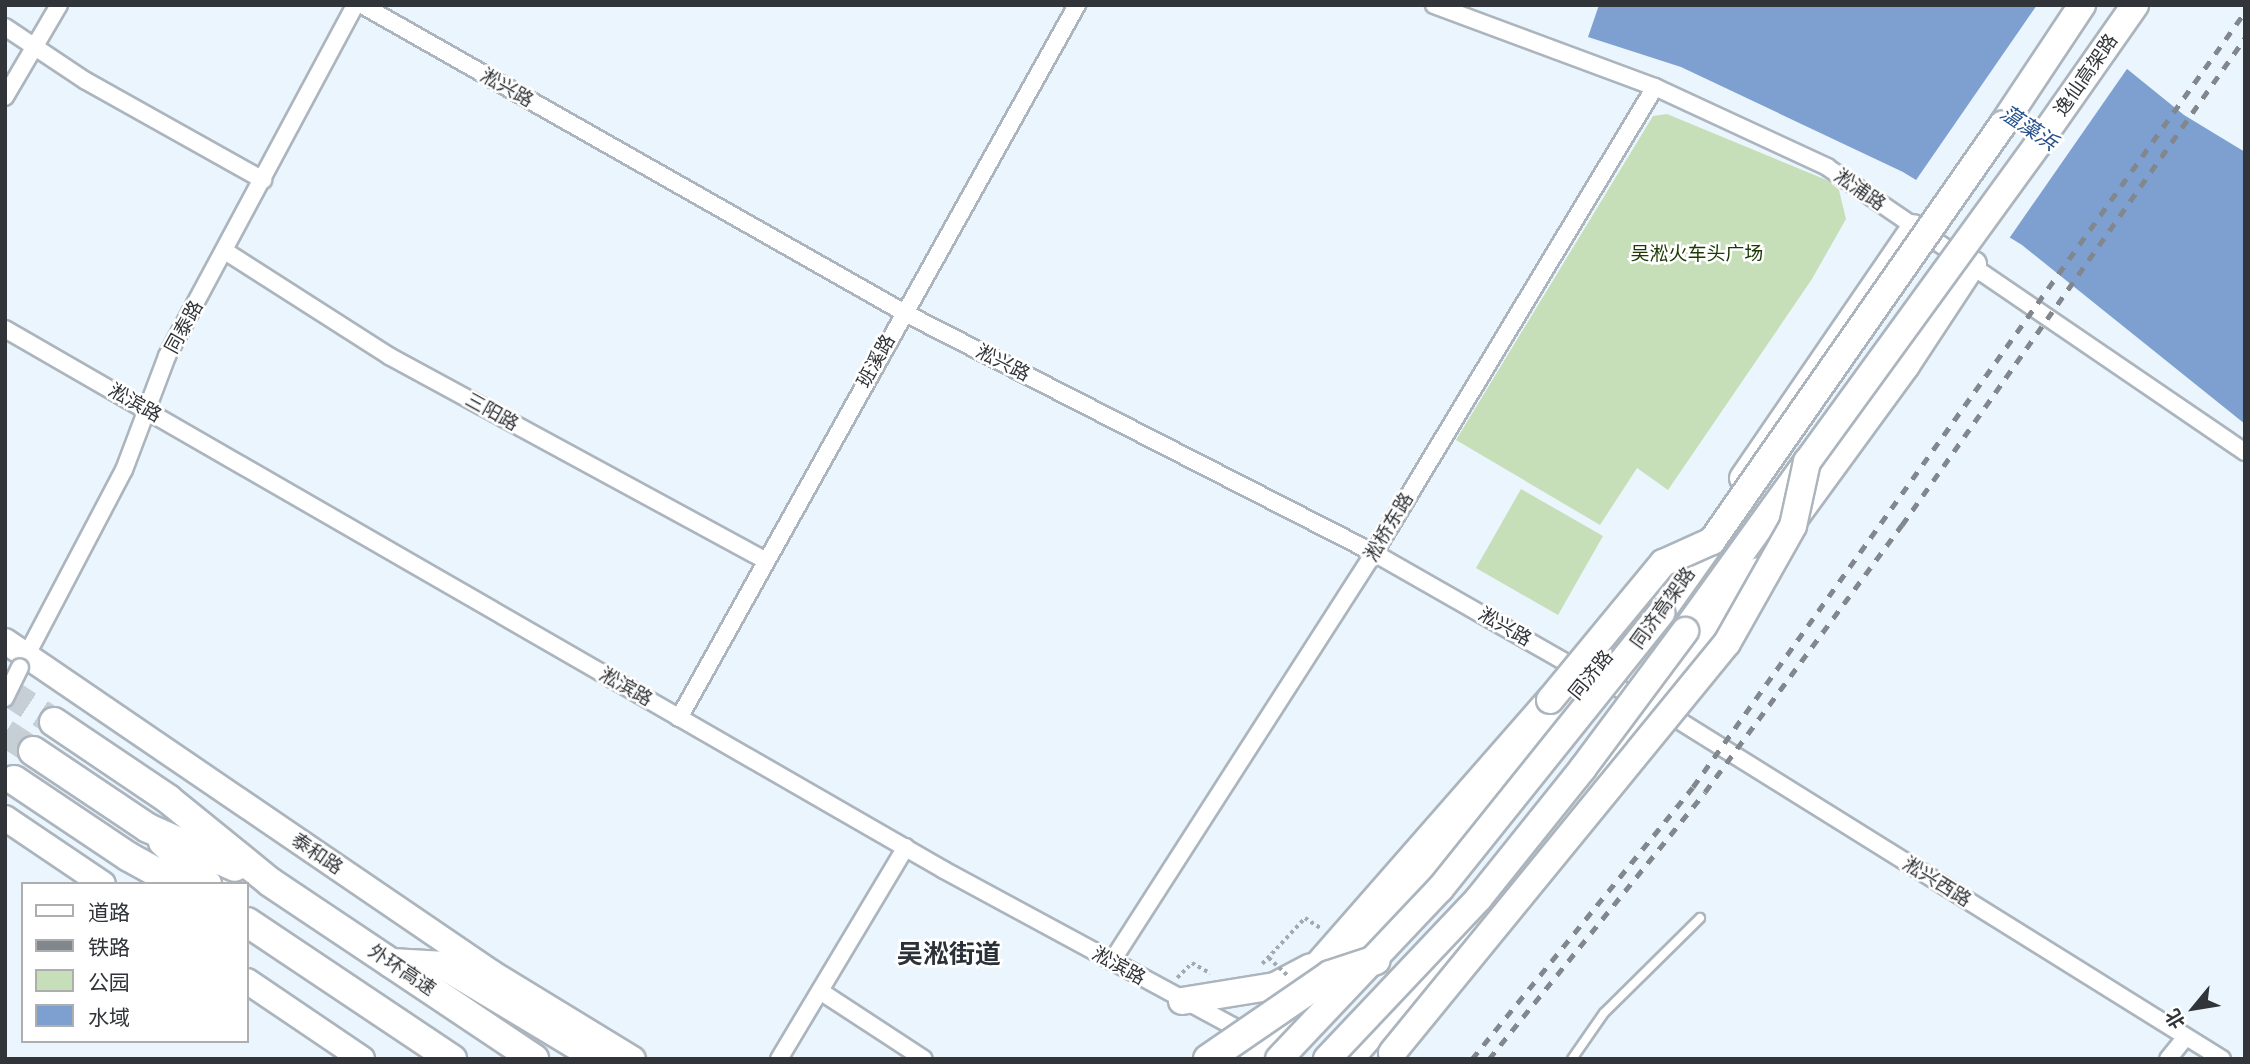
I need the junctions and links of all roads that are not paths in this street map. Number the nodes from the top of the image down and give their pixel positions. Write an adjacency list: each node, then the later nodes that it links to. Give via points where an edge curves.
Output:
1 (59, 5): 9 (street)
2 (355, 5): 13 (street, 同泰路)
3 (362, 5): 17 (street, 淞兴路)
4 (1077, 5): 17 (street, 班溪路)
5 (1434, 5): 10 (street, 淞浦路)
6 (2082, 5): 22 (highway, 同济高架路, bridge)
7 (2135, 5): 12 (highway, 逸仙高架路)
8 (5, 27): 9 (street)
9 (34, 47): 11 (street); 13 (street)
10 (1655, 86): 14 (street, 淞浦路, via 1827,167); 23 (street, 淞桥东路)
11 (5, 97)
12 (2038, 145): 21 (highway, 同济高架路, bridge)
13 (262, 180): 15 (street, 同泰路)
14 (1914, 227): 16 (street, 淞浦路); 27 (main road, 同济路, via 1721,511)
15 (225, 251): 19 (street, 同泰路, via 167,356); 24 (street, 三阳路, via 389,356)
16 (1974, 264): 20 (street, 淞浦路); 29 (main road, via 1891,388)
17 (903, 312): 23 (street, 淞兴路); 24 (street, 班溪路)
18 (5, 329): 19 (street, 淞滨路)
19 (145, 408): 26 (street, 同泰路, via 124,470); 30 (street, 淞滨路)
20 (2245, 452)
21 (1807, 462): 53 (highway, bridge, via 1793,526 1727,643); 65 (highway, 同济高架路, bridge, via 1583,768 1479,898)
22 (1712, 541): 43 (highway, bridge, via 1663,563 1550,700); 44 (highway, 同济高架路, bridge, via 1563,741)
23 (1374, 553): 27 (street, 淞兴路); 45 (street, 淞桥东路)
24 (766, 561): 30 (street, 班溪路)
25 (5, 641): 26 (main road, 泰和路)
26 (24, 661): 28 (street, 同泰路, bridge); 59 (main road, 泰和路, via 492,973)
27 (1590, 676): 29 (street, 淞兴路); 52 (main road, 同济路, via 1393,911)
28 (5, 698)
29 (1653, 704): 51 (street, 淞兴西路); 66 (main road, via 1566,816)
30 (679, 718): 36 (street, 淞滨路)
31 (54, 722): 40 (highway, 外环高速, via 168,799)
32 (33, 751): 35 (highway, 外环高速)
33 (14, 780): 38 (highway)
34 (5, 818): 37 (main road)
35 (148, 828): 39 (highway, 外环高速); 40 (highway, 外环高速)
36 (906, 848): 45 (street, 淞滨路); 48 (street)
37 (100, 882)
38 (174, 882)
39 (204, 882)
40 (270, 882): 46 (highway, 外环高速)
41 (1700, 918): 67 (lane, via 1604,1013)
42 (248, 923): 50 (highway)
43 (1327, 945): 49 (highway, via 1275,986); 52 (highway)
44 (1376, 960): 62 (highway, bridge, via 1330,975); 64 (highway, 同济高架路, bridge)
45 (1112, 961): 49 (street, 淞滨路)
46 (390, 963): 57 (highway, 外环高速); 58 (highway, via 445,966)
47 (248, 982): 54 (main road)
48 (820, 991): 60 (street); 61 (street)
49 (1173, 996): 52 (street, 淞滨路)
50 (397, 1022): 55 (highway); 56 (highway)
51 (2186, 1037): 68 (street); 69 (street, 淞兴西路)
52 (1251, 1051): 63 (main road, 同济路)
53 (1390, 1056)
54 (362, 1059)
55 (416, 1059)
56 (452, 1059)
57 (534, 1059)
58 (600, 1059)
59 (633, 1059)
60 (779, 1059)
61 (924, 1059)
62 (1208, 1059)
63 (1227, 1059)
64 (1279, 1059)
65 (1326, 1059)
66 (1351, 1059)
67 (1572, 1059)
68 (2168, 1059)
69 (2222, 1059)

